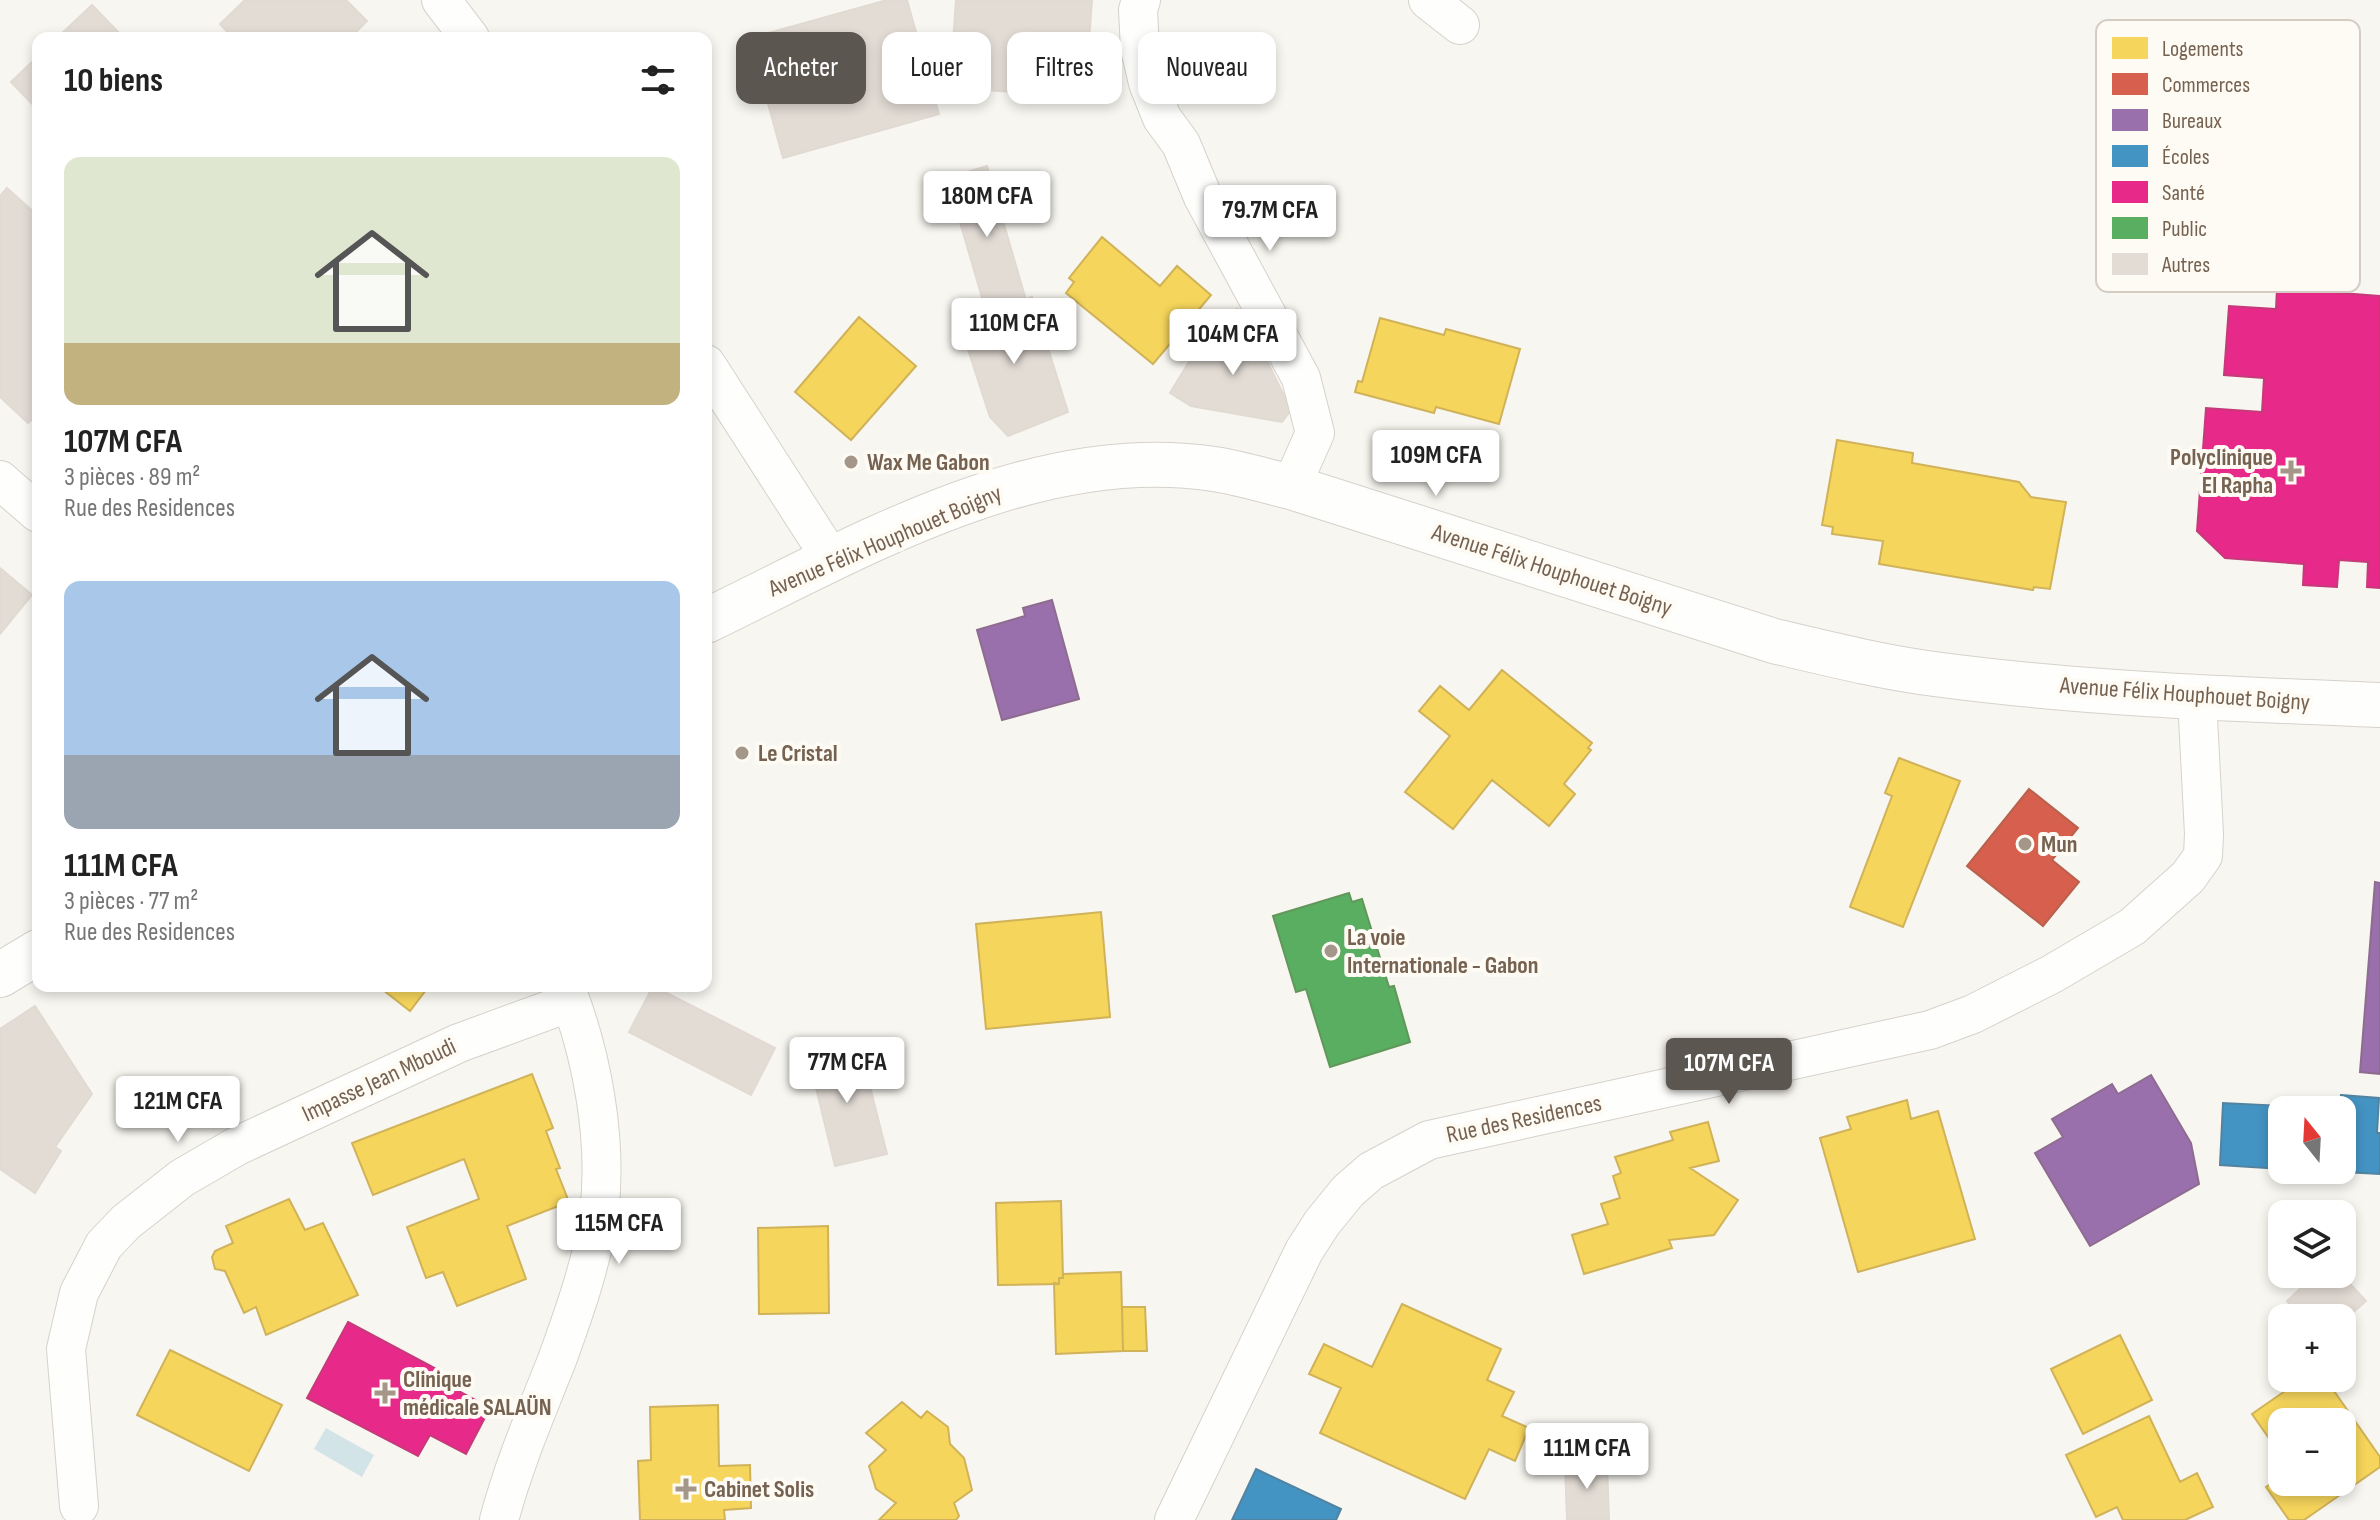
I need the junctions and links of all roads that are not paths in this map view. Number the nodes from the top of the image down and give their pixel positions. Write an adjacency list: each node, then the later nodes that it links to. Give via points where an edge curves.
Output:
1 (441, 0): 5 (street)
2 (1141, 0): 8 (street, via 1140,49 1162,118 1181,144 1203,197 1301,378 1315,433)
3 (1428, 0): 4 (street)
4 (1460, 25)
5 (465, 32)
6 (712, 373): 10 (street)
7 (0, 480): 9 (street)
8 (1291, 487): 10 (main road, Avenue Félix Houphouet Boigny, via 1214,469 1124,466 1074,471 988,493); 12 (main road, Avenue Félix Houphouet Boigny, via 1774,641 1834,655 1940,675)
9 (32, 508)
10 (832, 560): 11 (main road, Avenue Félix Houphouet Boigny)
11 (712, 618)
12 (2197, 698): 13 (main road, Avenue Félix Houphouet Boigny); 19 (street, Rue des Residences, via 2203,856 2188,877 2132,927 2052,974 1930,1030 1429,1140 1371,1171 1335,1206 1304,1251)
13 (2380, 705)
14 (32, 956): 15 (main road)
15 (0, 975)
16 (568, 994): 17 (street, Impasse Jean Mboudi, via 237,1146 182,1178 104,1245 79,1293 66,1349); 18 (street, via 601,1137 599,1214 584,1279 511,1472)
17 (79, 1506)
18 (499, 1520)
19 (1174, 1520)

